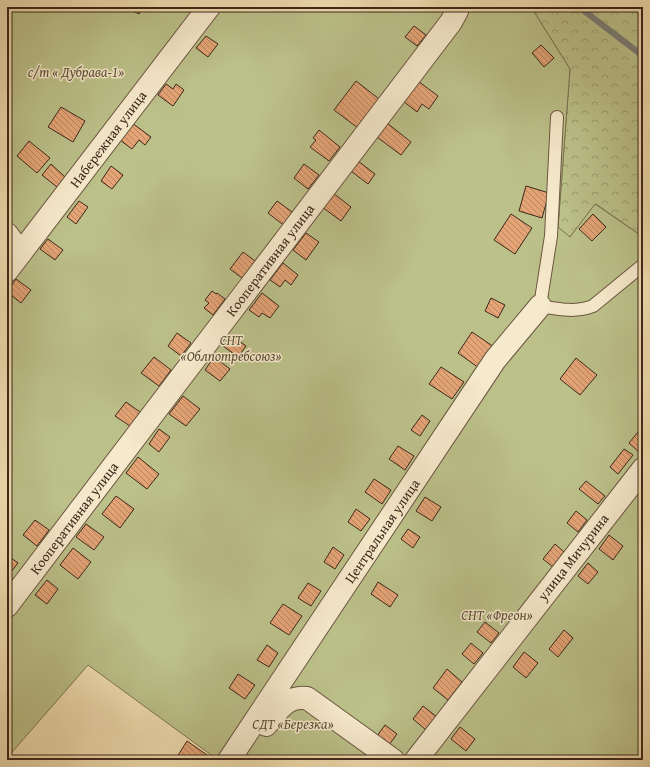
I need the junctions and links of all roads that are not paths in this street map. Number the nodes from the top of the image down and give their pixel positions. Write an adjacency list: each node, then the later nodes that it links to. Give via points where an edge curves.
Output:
1 (456, 7): 10 (street, Кооперативная улица, via 457,11 451,22)
2 (206, 8): 5 (street, Набережная улица)
3 (557, 118): 8 (lane, via 551,236)
4 (7, 234): 5 (street)
5 (21, 253): 7 (street, Набережная улица)
6 (643, 265): 8 (lane, via 593,306 583,310 570,311)
7 (7, 270)
8 (540, 306): 11 (street, Центральная улица, via 495,360)
9 (643, 469): 14 (street, улица Мичурина)
10 (7, 606)
11 (229, 760)
12 (238, 760): 13 (street, via 282,706 299,697 307,698)
13 (393, 760)
14 (416, 760)

